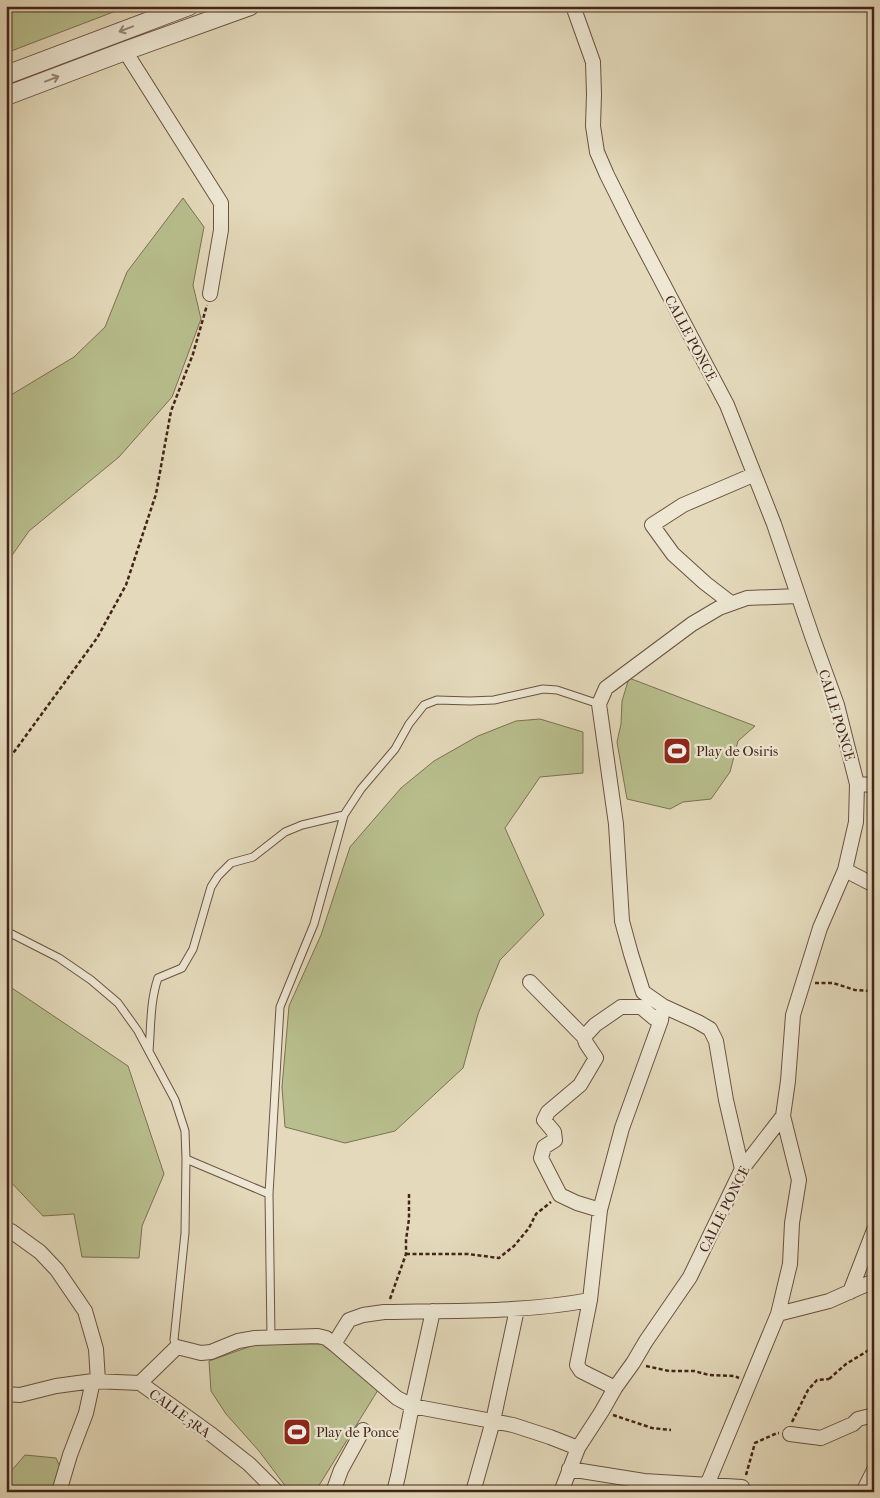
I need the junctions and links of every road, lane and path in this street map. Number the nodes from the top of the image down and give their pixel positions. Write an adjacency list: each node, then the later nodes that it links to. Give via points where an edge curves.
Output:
1 (189, 6): 5 (street, one-way to 5)
2 (250, 6): 4 (street)
3 (573, 6): 8 (street, CALLE PONCE, via 592,62 593,126 597,152 727,405)
4 (125, 51): 6 (street, one-way to 4); 7 (street, via 220,202 221,230)
5 (6, 75)
6 (6, 96)
7 (210, 294): 12 (path, via 193,354 171,411 156,494 126,585 97,638)
8 (754, 476): 9 (street, CALLE PONCE); 10 (street, via 684,506 652,525 673,554)
9 (798, 596): 10 (street, via 747,598); 13 (street, CALLE PONCE, via 838,705)
10 (731, 603): 11 (street, via 692,624 606,688)
11 (599, 704): 15 (lane, via 557,690 543,689 494,700 437,700 424,705); 24 (street, via 616,824 622,921 644,992)
12 (6, 763)
13 (857, 784): 14 (street); 16 (street, CALLE PONCE, via 856,822)
14 (874, 785)
15 (344, 815): 26 (lane, via 302,824 285,832 253,857 231,864 218,876 193,949 182,968 158,978 154,990); 31 (lane, via 314,924 280,1007)
16 (845, 870): 17 (street); 20 (street, CALLE PONCE, via 820,928)
17 (874, 885)
18 (6, 931): 26 (lane, via 59,958 91,980 118,1004)
19 (530, 982): 25 (street)
20 (804, 983): 22 (path, via 833,983); 27 (street, CALLE PONCE, via 793,1015)
21 (874, 987): 22 (path)
22 (870, 991): 23 (path)
23 (874, 999)
24 (662, 1013): 25 (street, via 654,1018 641,1007 621,1007); 29 (street, via 698,1022 710,1029 716,1041); 33 (street, via 622,1128)
25 (584, 1036): 32 (street, via 596,1058 580,1085 548,1112 544,1120 554,1132 555,1140 544,1147 541,1158)
26 (149, 1052): 28 (lane, via 175,1100 185,1131)
27 (782, 1116): 29 (street, CALLE PONCE); 43 (street, via 799,1180 790,1264)
28 (186, 1159): 31 (lane); 47 (lane, via 185,1233 174,1340)
29 (742, 1169): 48 (street, CALLE PONCE, via 690,1277)
30 (410, 1193): 36 (path)
31 (269, 1194): 44 (lane)
32 (560, 1195): 33 (street); 36 (path, via 536,1214 514,1246 498,1258 468,1254)
33 (600, 1210): 39 (street)
34 (874, 1230): 38 (street)
35 (11, 1231): 49 (street, via 40,1252 57,1270 84,1311 96,1348)
36 (406, 1254): 42 (path)
37 (874, 1281): 38 (street)
38 (850, 1292): 43 (street)
39 (590, 1300): 40 (street); 52 (street, via 577,1365 581,1371)
40 (517, 1309): 41 (street); 57 (street)
41 (433, 1311): 42 (street); 54 (street)
42 (384, 1312): 45 (street, via 349,1320)
43 (778, 1314): 50 (street)
44 (271, 1337): 45 (street, via 318,1336); 47 (street, via 238,1341 211,1352)
45 (334, 1344): 54 (street, via 397,1398)
46 (874, 1346): 60 (path, via 827,1379 817,1380 808,1390 791,1424)
47 (177, 1348): 51 (street)
48 (634, 1363): 50 (path, via 669,1371 734,1376); 52 (street, CALLE PONCE)
49 (96, 1381): 51 (street, CALLE 3RA); 53 (street, CALLE 3RA, via 20,1395); 67 (street)
50 (750, 1382): 64 (street)
51 (140, 1383): 66 (street, CALLE 3RA, via 249,1464)
52 (615, 1388): 55 (street, CALLE PONCE)
53 (6, 1394)
54 (412, 1406): 57 (street); 69 (street)
55 (602, 1411): 59 (path, via 652,1428); 61 (street, CALLE PONCE)
56 (874, 1415): 60 (street, via 858,1419 821,1438)
57 (493, 1420): 61 (street, via 550,1436); 70 (street)
58 (363, 1430): 68 (street)
59 (671, 1430)
60 (790, 1434): 65 (path, via 777,1433 755,1443)
61 (578, 1448): 62 (street, CALLE PONCE)
62 (569, 1469): 64 (street, via 644,1481); 71 (street, CALLE PONCE)
63 (874, 1470): 72 (street)
64 (707, 1485): 65 (street)
65 (742, 1487)
66 (274, 1491)
67 (59, 1492)
68 (332, 1492)
69 (394, 1492)
70 (473, 1492)
71 (560, 1492)
72 (862, 1492)

